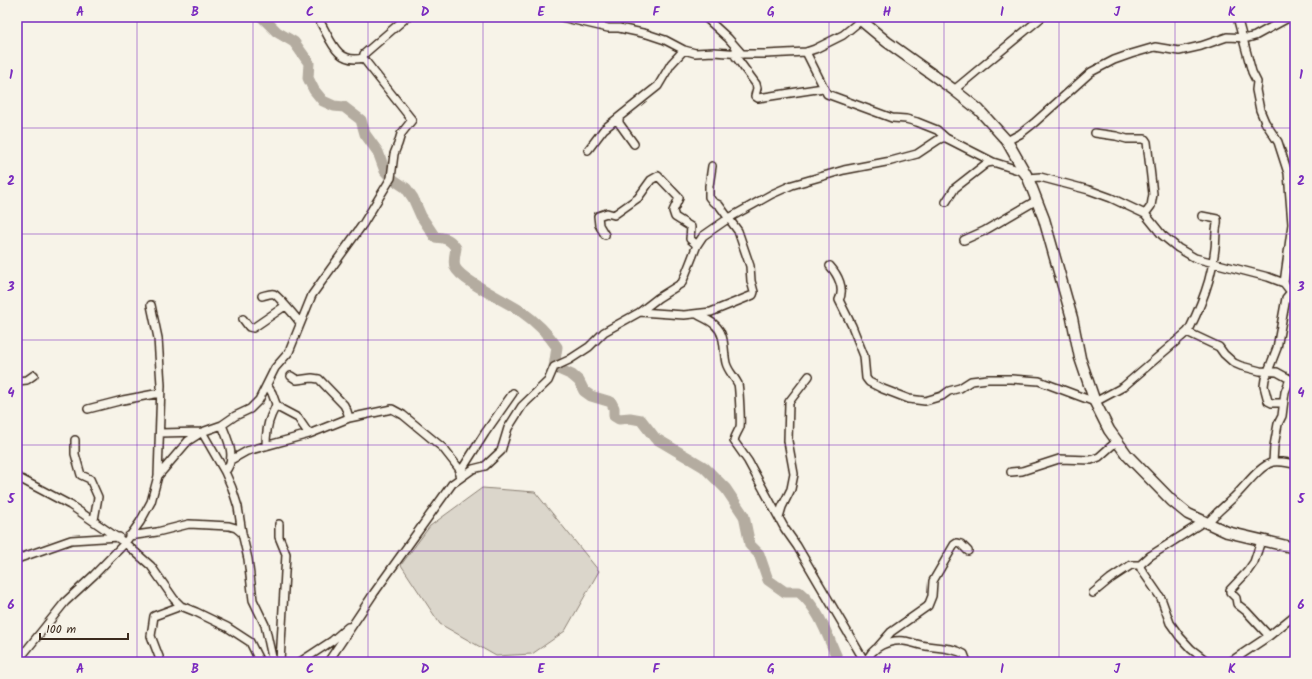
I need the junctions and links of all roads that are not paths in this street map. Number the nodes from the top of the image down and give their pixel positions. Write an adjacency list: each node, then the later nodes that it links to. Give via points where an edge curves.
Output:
1 (317, 17): 14 (street, via 336,50 345,57 356,60)
2 (407, 17): 14 (street, via 364,54)
3 (561, 17): 10 (street, via 647,34)
4 (705, 17): 13 (street)
5 (1042, 17): 16 (street)
6 (1237, 17): 9 (street)
7 (1290, 17): 9 (street, via 1255,36)
8 (859, 19): 11 (street, via 843,35); 16 (street)
9 (1242, 38): 20 (street, via 1227,37 1179,50 1155,48 1114,60 1091,72 1042,116); 25 (street, via 1257,82 1260,110)
10 (684, 50): 12 (street, via 695,53); 17 (street, via 671,64 658,86)
11 (806, 52): 13 (street); 15 (street)
12 (733, 53): 13 (street); 15 (street, via 756,84 755,96 758,98)
13 (742, 54)
14 (363, 58): 45 (street, via 412,120 401,134 394,154 391,178 363,224 312,295)
15 (823, 88): 19 (street, via 826,94 892,118 917,122 937,130)
16 (954, 90): 20 (street, via 979,110)
17 (619, 118): 21 (street, via 619,123); 22 (street, via 604,129)
18 (1095, 133): 29 (street, via 1128,139 1145,139 1148,142 1153,194 1151,206)
19 (946, 138): 23 (street); 31 (street, via 938,140 917,154 844,170 792,185)
20 (1007, 141): 26 (street)
21 (634, 144)
22 (588, 150)
23 (992, 162): 26 (street, via 1018,170); 28 (street, via 987,163 955,188)
24 (712, 166): 31 (street, via 709,197)
25 (1292, 173): 37 (street, via 1292,224)
26 (1027, 176): 27 (street); 29 (street, via 1089,190)
27 (1037, 200): 33 (street); 56 (street, via 1056,259 1080,358)
28 (946, 202)
29 (1145, 214): 35 (street, via 1162,235 1178,248 1195,258)
30 (1202, 216): 35 (street, via 1218,221)
31 (729, 218): 34 (street, via 703,236); 43 (street, via 738,230 750,266 754,292 753,295 719,309)
32 (605, 235): 34 (street, via 599,225 598,216 607,213 614,215 638,198 651,180 658,176 679,198 673,211 675,217 691,227 690,239)
33 (964, 240)
34 (697, 245): 42 (street, via 682,282)
35 (1214, 264): 37 (street); 46 (street, via 1206,293)
36 (830, 266): 56 (street, via 836,273 841,288 840,304 864,356 866,378 869,382 909,399 925,401 942,396 971,381 1039,381)
37 (1284, 283): 38 (street)
38 (1293, 293): 47 (street, via 1286,298 1277,348)
39 (262, 296): 41 (street, via 272,293 277,295)
40 (151, 305): 54 (street, via 158,338)
41 (285, 306): 44 (street, via 253,328 248,327); 45 (street)
42 (640, 312): 43 (street); 76 (street, via 604,332 589,347 554,367 548,380 522,406 508,428 501,450 485,466 473,470)
43 (697, 314): 77 (street, via 716,325 721,333 726,363 740,392 740,426 734,441)
44 (243, 319)
45 (300, 323): 53 (street, via 289,352 275,368)
46 (1187, 332): 47 (street, via 1219,347 1234,363); 56 (street, via 1123,386)
47 (1267, 372): 52 (street, via 1277,372); 57 (street, via 1264,386 1268,401)
48 (34, 375): 51 (street, via 27,380)
49 (291, 376): 60 (street, via 297,380 318,379 344,405)
50 (809, 376): 77 (street, via 789,402 788,442 794,474 791,489)
51 (17, 381)
52 (1293, 381): 57 (street, via 1285,392)
53 (266, 385): 58 (street); 61 (street, via 259,400 250,409)
54 (160, 393): 59 (street); 63 (street)
55 (512, 393): 71 (street)
56 (1095, 402): 66 (street)
57 (1283, 403): 69 (street, via 1282,416 1276,432)
58 (276, 404): 64 (street, via 298,418); 67 (street, via 268,427)
59 (88, 409)
60 (349, 418): 64 (street); 71 (street, via 395,410 443,448)
61 (222, 425): 62 (street); 68 (street, via 230,445)
62 (202, 432): 63 (street); 72 (street); 74 (street, via 188,441)
63 (160, 433): 74 (street)
64 (309, 434): 67 (street)
65 (75, 440): 78 (street, via 75,454 81,475 90,479 98,496)
66 (1116, 441): 73 (street, via 1099,457 1091,460 1059,459); 79 (street, via 1172,502)
67 (266, 446): 68 (street, via 247,451)
68 (231, 460): 72 (street, via 230,467)
69 (1273, 462): 70 (street); 79 (street, via 1265,466)
70 (1295, 464)
71 (461, 471): 76 (street)
72 (225, 472): 81 (street, via 238,507)
73 (1011, 472)
74 (158, 476): 82 (street, via 147,512)
75 (17, 477): 78 (street)
76 (452, 484): 93 (street)
77 (779, 517): 103 (street)
78 (94, 520): 83 (street)
79 (1205, 523): 84 (street); 89 (street, via 1150,556)
80 (279, 524): 100 (street, via 279,536 286,554)
81 (242, 533): 82 (street, via 229,526 189,524); 99 (street, via 253,600 265,625)
82 (131, 535): 83 (street); 85 (street)
83 (117, 537): 85 (street); 88 (street, via 71,540)
84 (1261, 541): 86 (street); 94 (street, via 1254,562 1230,592 1236,598 1237,604)
85 (125, 542): 91 (street, via 151,566); 96 (street, via 65,602)
86 (1295, 548)
87 (968, 551): 95 (street, via 961,544 954,545 933,581 928,606 891,632)
88 (17, 559)
89 (1140, 565): 90 (street, via 1131,565); 105 (street, via 1161,598 1170,623 1190,649)
90 (1092, 593)
91 (181, 606): 97 (street, via 154,616 151,636); 98 (street, via 228,628 250,642)
92 (1295, 615): 94 (street)
93 (356, 620): 101 (street, via 332,641); 102 (street)
94 (1269, 636): 106 (street)
95 (877, 648): 103 (street); 104 (street, via 904,641 957,649 964,654)
96 (17, 662)
97 (161, 662)
98 (260, 662)
99 (273, 662)
100 (280, 662)
101 (300, 662)
102 (328, 662)
103 (866, 662)
104 (967, 662)
105 (1208, 662)
106 (1230, 662)

